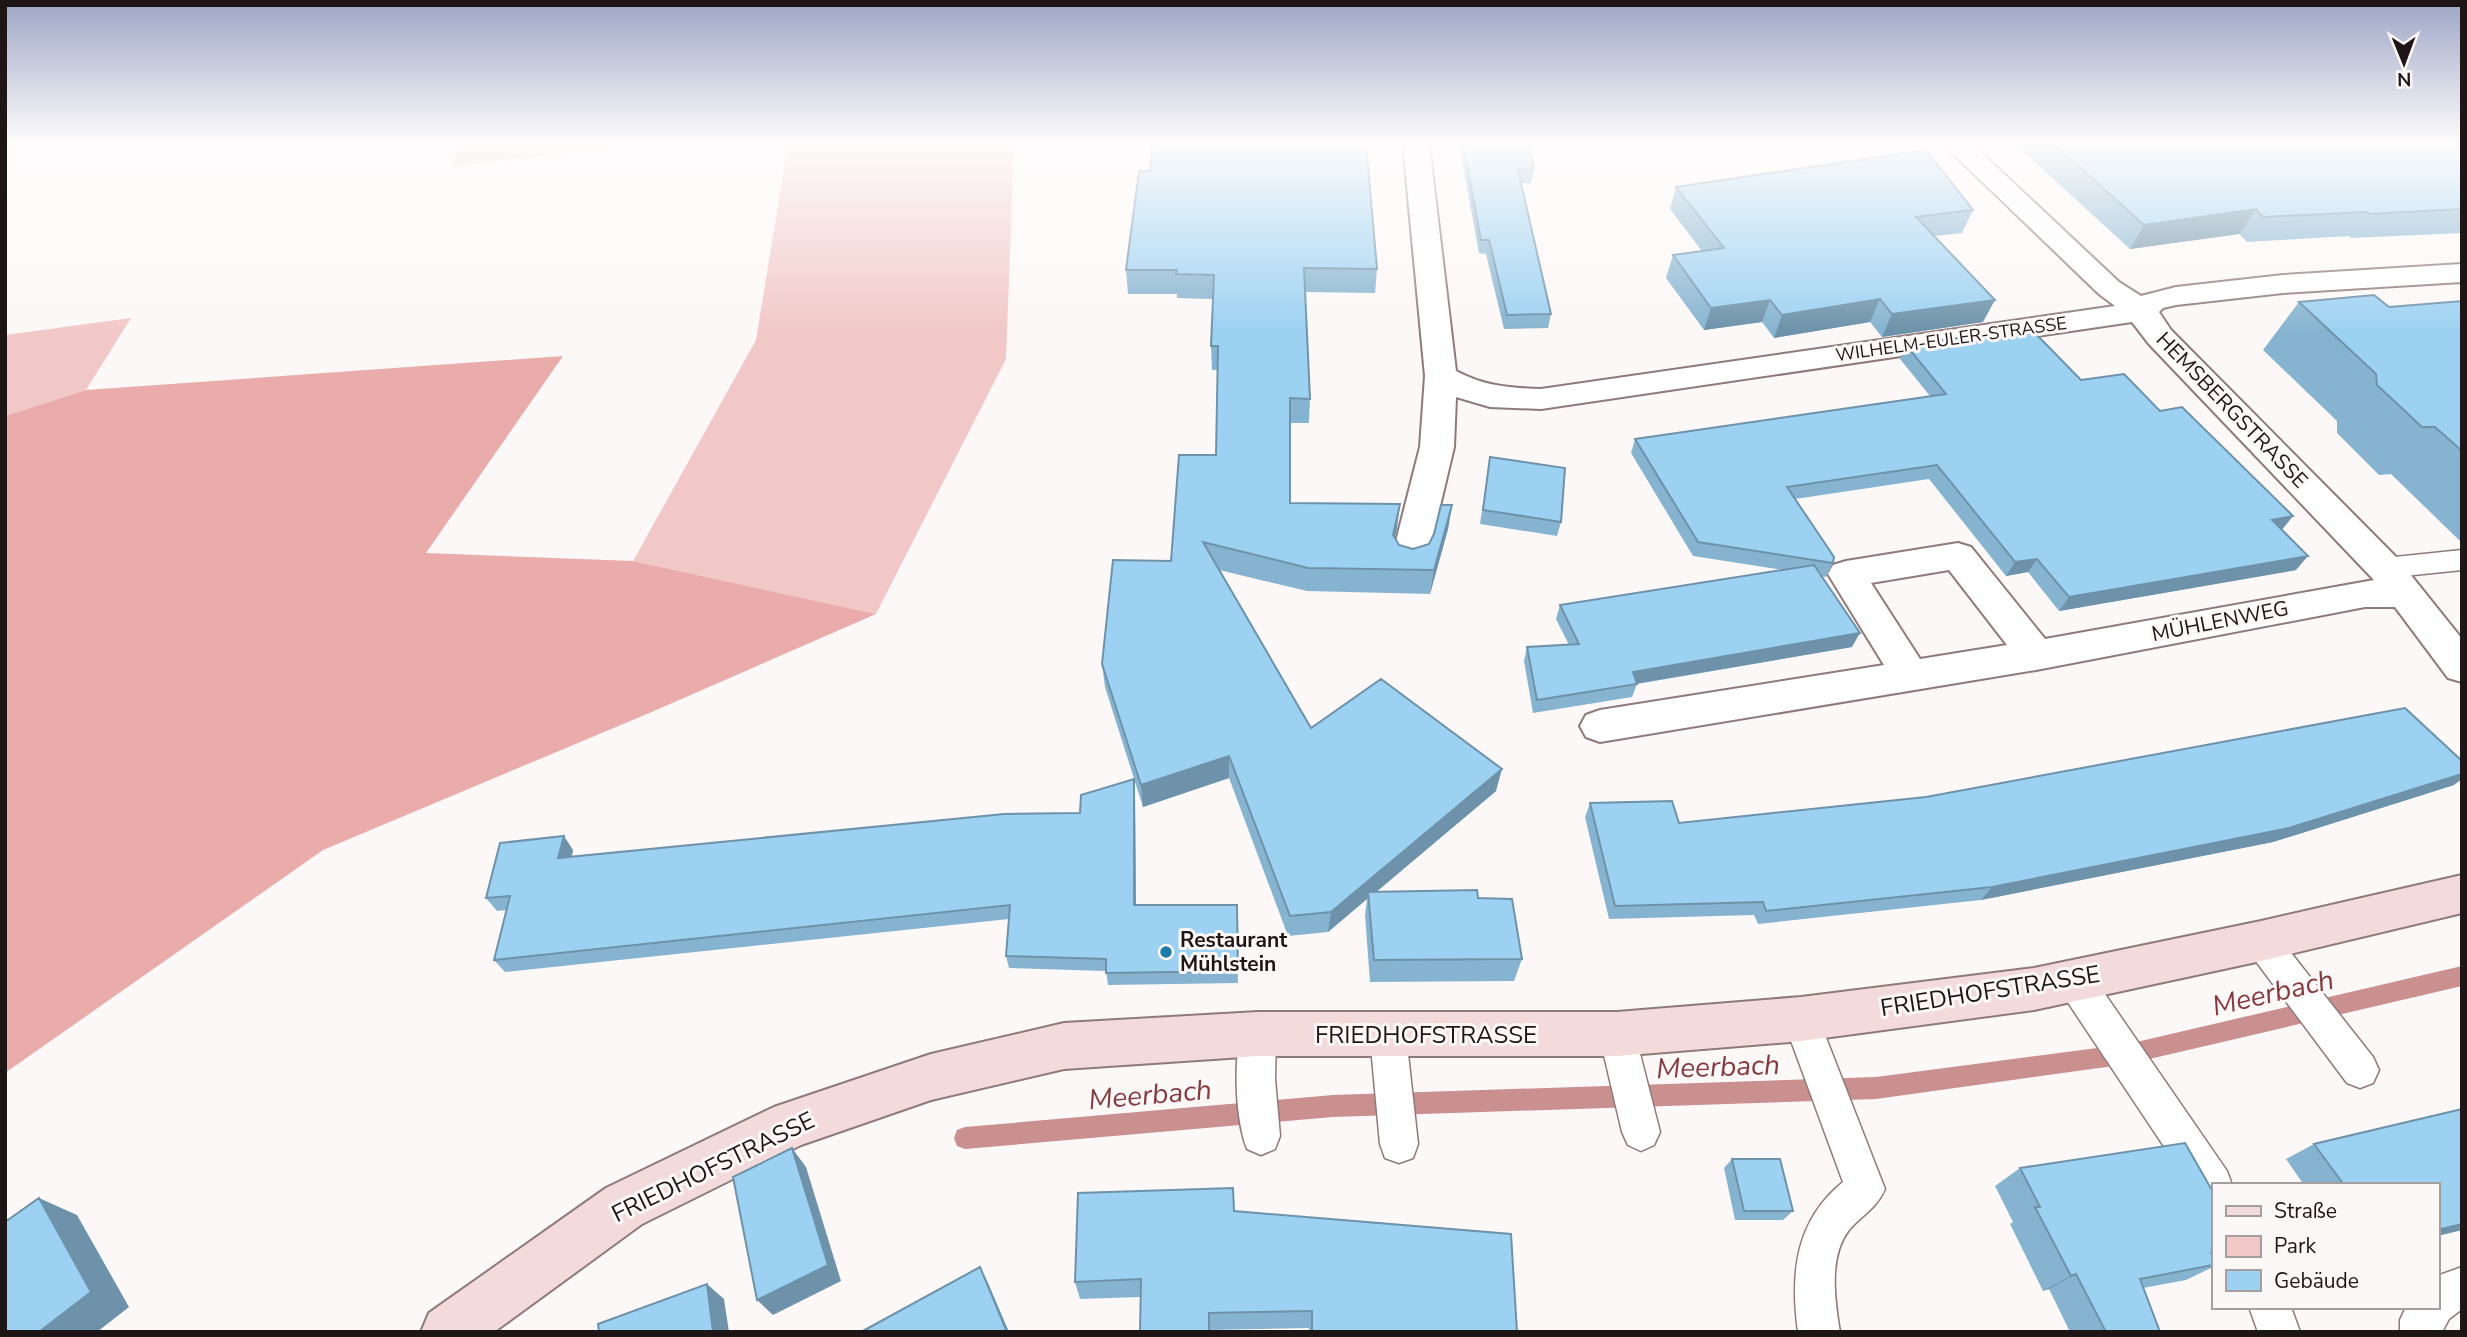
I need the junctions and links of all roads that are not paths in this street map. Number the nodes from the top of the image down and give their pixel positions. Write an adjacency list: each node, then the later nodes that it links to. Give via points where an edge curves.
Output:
1 (1423, 206): 5 (street)
2 (2022, 206): 4 (street, HEMSBERGSTRASSE, via 2109,288)
3 (2462, 273): 4 (street, WILHELM-EULER-STRASSE, via 2176,296 2153,301)
4 (2144, 311): 5 (street, WILHELM-EULER-STRASSE, via 1541,400 1496,399 1468,392); 8 (street, HEMSBERGSTRASSE, via 2148,324)
5 (1441, 376): 6 (street, via 1437,447)
6 (1410, 557)
7 (2462, 560): 8 (lane)
8 (2395, 581): 9 (street, MÜHLENWEG, via 2365,593); 10 (street, HEMSBERGSTRASSE)
9 (2036, 655): 11 (street, MÜHLENWEG); 11 (street, via 1958,556 1846,574)
10 (2462, 667)
11 (1911, 676): 12 (street, MÜHLENWEG)
12 (1600, 726)
13 (2462, 894): 14 (street, FRIEDHOFSTRASSE)
14 (2261, 941): 15 (street, FRIEDHOFSTRASSE); 20 (lane)
15 (2074, 980): 16 (street, FRIEDHOFSTRASSE); 24 (lane)
16 (1801, 1019): 18 (street, FRIEDHOFSTRASSE); 30 (lane, via 1865,1189 1833,1219 1817,1258 1814,1301)
17 (1258, 1034): 19 (street, FRIEDHOFSTRASSE); 22 (lane); 29 (street, FRIEDHOFSTRASSE, via 1064,1046 931,1077 791,1124 624,1206)
18 (1621, 1053): 19 (street, FRIEDHOFSTRASSE); 21 (lane)
19 (1390, 1055): 23 (lane)
20 (2360, 1070)
21 (1641, 1132)
22 (1261, 1136)
23 (1399, 1144)
24 (2212, 1184)
25 (2462, 1287): 26 (lane)
26 (2439, 1303)
27 (2271, 1309): 31 (lane)
28 (2433, 1309): 32 (lane, via 2421,1320)
29 (448, 1332)
30 (1819, 1332)
31 (2279, 1332)
32 (2421, 1332)

